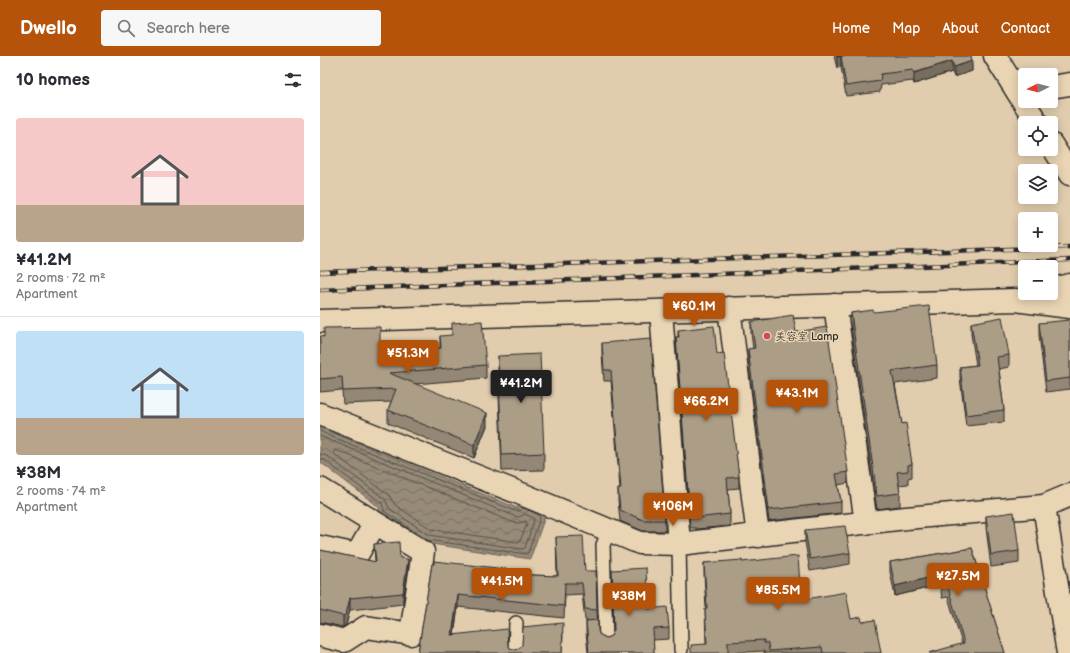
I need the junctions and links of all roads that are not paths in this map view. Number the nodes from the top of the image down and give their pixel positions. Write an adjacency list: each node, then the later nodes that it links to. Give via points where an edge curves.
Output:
1 (995, 56): 4 (street)
2 (1070, 84): 3 (street)
3 (1058, 86)
4 (1018, 87)
5 (1058, 155): 6 (street)
6 (1070, 174)
7 (1070, 285): 8 (street)
8 (1058, 288)
9 (1018, 299): 10 (street)
10 (1015, 300): 11 (street); 12 (street)
11 (835, 305): 13 (street); 21 (street)
12 (1070, 307)
13 (729, 308): 14 (street); 23 (street)
14 (661, 311): 15 (street); 24 (street)
15 (320, 321)
16 (320, 414): 22 (street)
17 (320, 489): 20 (street)
18 (1070, 496): 19 (street)
19 (1044, 506): 21 (street); 32 (street)
20 (375, 523): 25 (street, via 357,555); 29 (street, via 423,552 411,634 366,627)
21 (866, 523): 23 (street)
22 (609, 530): 24 (street, via 640,543); 28 (lane, via 603,545)
23 (758, 536): 24 (street)
24 (679, 544): 30 (lane)
25 (320, 547)
26 (516, 623): 31 (lane)
27 (320, 635): 29 (street)
28 (606, 641)
29 (342, 647)
30 (681, 650)
31 (515, 653)
32 (1068, 653)

